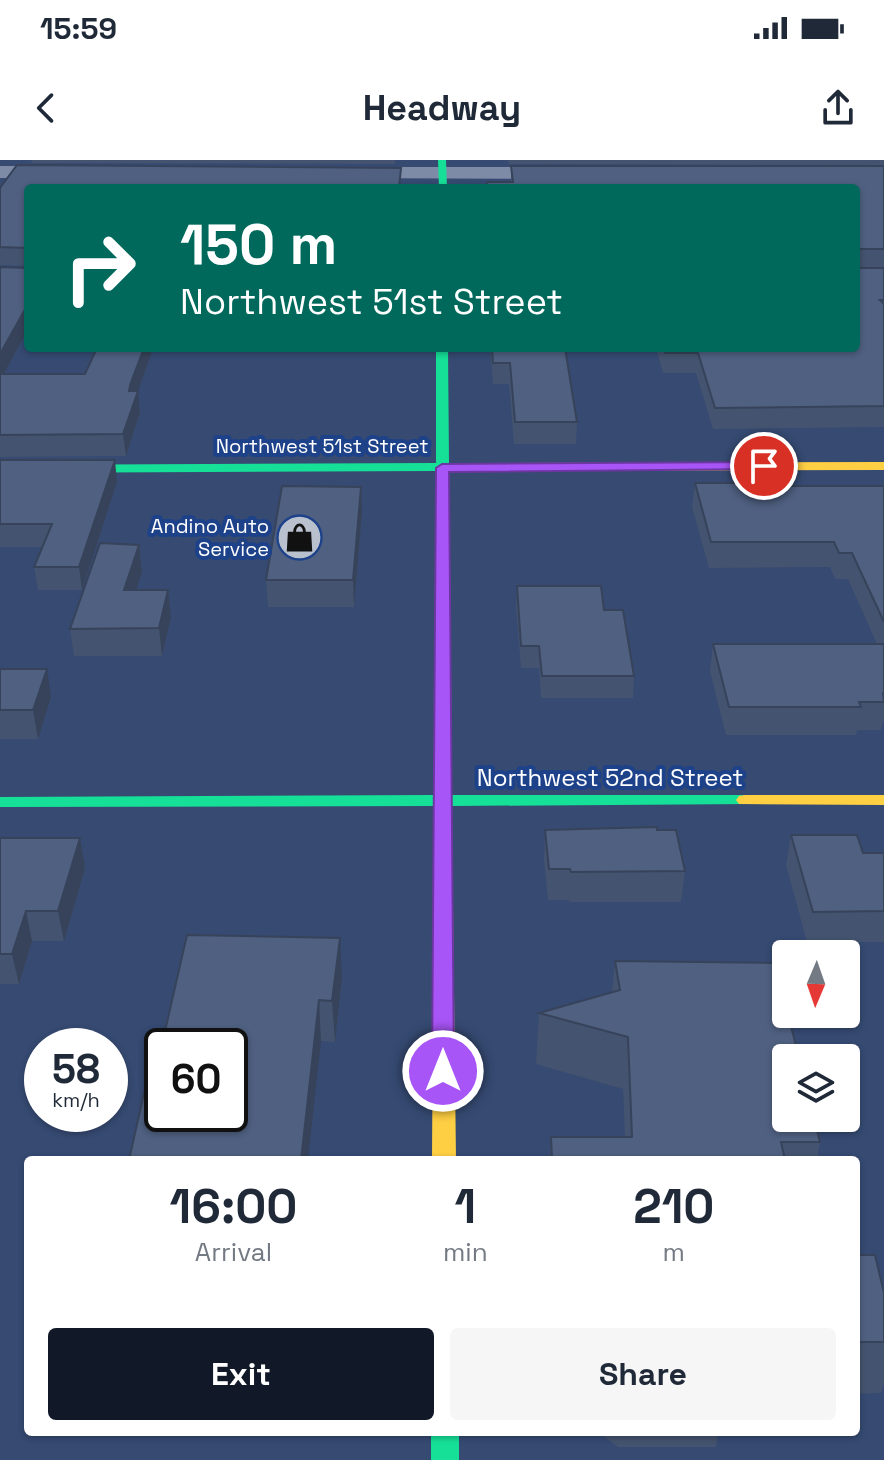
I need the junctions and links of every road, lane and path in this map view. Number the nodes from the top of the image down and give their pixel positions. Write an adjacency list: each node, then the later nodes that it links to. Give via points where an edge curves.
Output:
1 (9, 160): 2 (street)
2 (0, 171): 3 (street)
3 (95, 172)
4 (315, 173): 6 (street)
5 (593, 173): 6 (street)
6 (443, 174)
7 (442, 352): 9 (street)
8 (884, 466): 9 (street, Northwest 51st Street)
9 (442, 468): 10 (street, Northwest 51st Street); 13 (street)
10 (0, 469)
11 (884, 800): 13 (street, Northwest 52nd Street)
12 (0, 802): 13 (street, Northwest 52nd Street)
13 (443, 803): 14 (street)
14 (444, 1156)
15 (445, 1436): 16 (street)
16 (445, 1460)

